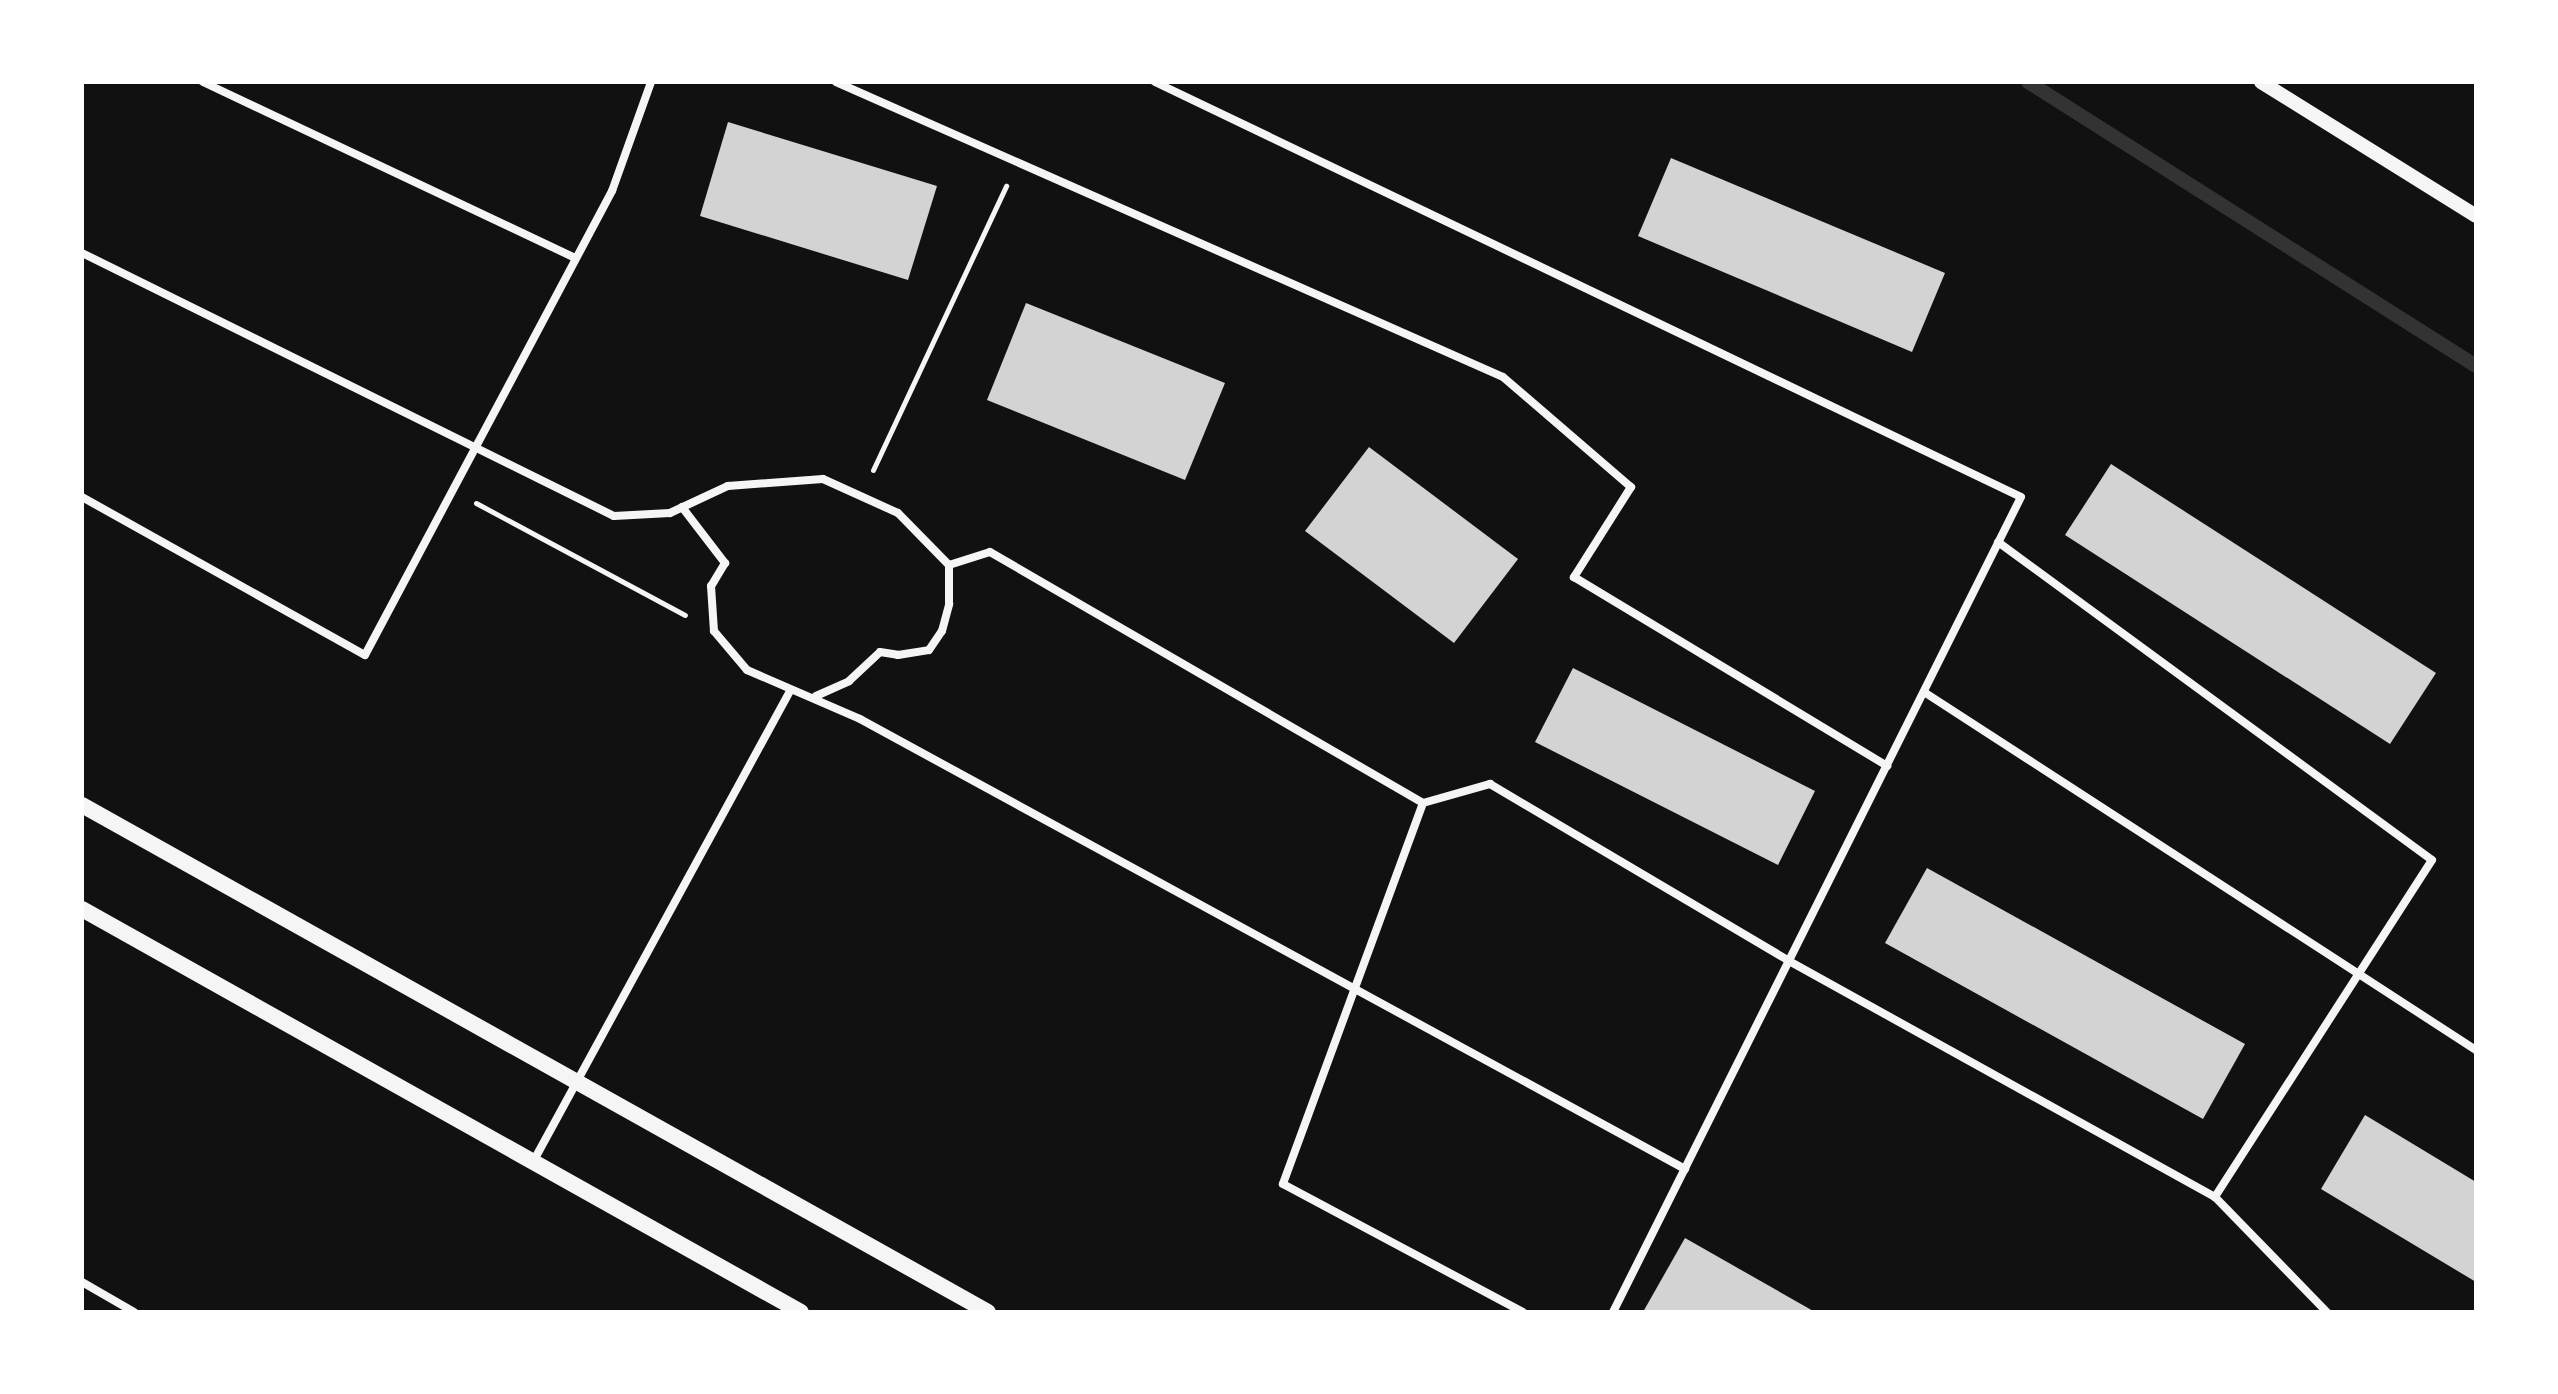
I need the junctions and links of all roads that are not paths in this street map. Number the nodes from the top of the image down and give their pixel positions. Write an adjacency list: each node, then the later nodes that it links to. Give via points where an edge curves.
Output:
1 (203, 82): 8 (street)
2 (651, 82): 8 (street, via 612,191)
3 (836, 82): 17 (street, via 1503,377 1631,487 1574,577)
4 (1155, 82): 12 (street, via 2021,497)
5 (2261, 82): 6 (street)
6 (2476, 216)
7 (82, 253): 9 (street)
8 (576, 258): 9 (street)
9 (473, 448): 10 (street, via 365,655); 11 (street, via 614,516 670,513)
10 (82, 497)
11 (682, 507): 13 (street, via 728,486 823,479 898,513); 14 (street, via 725,563 711,586 714,631 747,670)
12 (1998, 542): 15 (street); 22 (street, via 2432,860)
13 (949, 565): 16 (street, via 942,631 929,650 880,652 849,681); 18 (street, via 990,552)
14 (790, 691): 16 (street); 25 (street)
15 (1924, 692): 17 (street); 22 (street)
16 (816, 696): 23 (street)
17 (1887, 766): 21 (street)
18 (1423, 803): 21 (street, via 1490,784); 23 (street)
19 (82, 805): 25 (main road)
20 (82, 909): 26 (main road)
21 (1789, 961): 27 (street); 28 (street)
22 (2359, 975): 24 (street); 28 (street)
23 (1355, 988): 27 (street); 33 (street, via 1283,1184)
24 (2476, 1050)
25 (577, 1083): 26 (street); 32 (main road)
26 (533, 1162): 31 (main road)
27 (1685, 1169): 34 (street)
28 (2215, 1197): 35 (street)
29 (82, 1282): 30 (street)
30 (134, 1312)
31 (801, 1312)
32 (988, 1312)
33 (1523, 1312)
34 (1613, 1312)
35 (2327, 1312)

